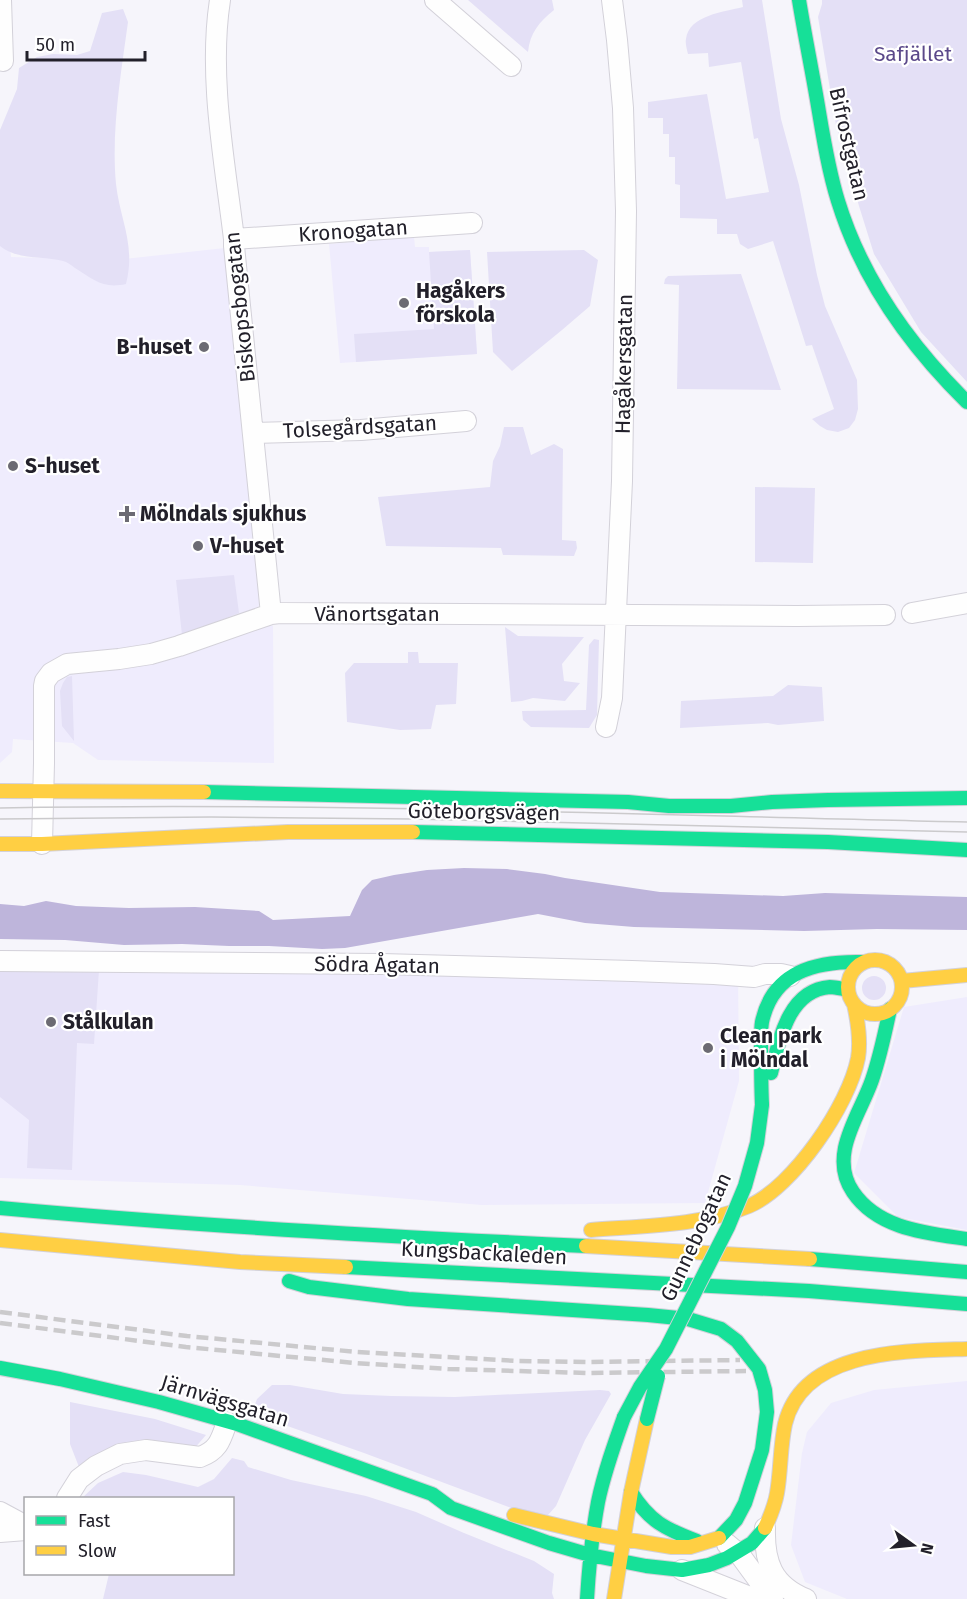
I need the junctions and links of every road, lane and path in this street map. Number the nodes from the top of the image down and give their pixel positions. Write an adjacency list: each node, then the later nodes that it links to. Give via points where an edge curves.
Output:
1 (1, 0): 6 (street)
2 (220, 0): 9 (street, Biskopsbogatan, via 215,67)
3 (435, 0): 7 (street)
4 (612, 0): 16 (street, Hagåkersgatan, via 623,108 626,211 623,437)
5 (799, 0): 10 (main road, Bifrostgatan, via 829,170 855,245 920,354)
6 (3, 61)
7 (511, 66)
8 (472, 223): 9 (street, Kronogatan)
9 (234, 239): 12 (street, Biskopsbogatan)
10 (967, 402)
11 (466, 421): 12 (street, Tolsegårdsgatan, via 361,430)
12 (254, 433): 14 (street, Biskopsbogatan)
13 (967, 603): 15 (street)
14 (271, 614): 16 (street, Vänortsgatan); 19 (street, Vänortsgatan, via 151,654 67,664 51,673 44,686)
15 (912, 614)
16 (615, 615): 17 (street, Vänortsgatan); 18 (street, Hagåkersgatan, via 612,698)
17 (885, 615)
18 (606, 727)
19 (43, 790): 20 (main road, Göteborgsvägen); 21 (main road, Göteborgsvägen, via 669,806); 23 (street, Vänortsgatan)
20 (0, 791)
21 (967, 798)
22 (0, 844): 23 (main road, Göteborgsvägen)
23 (42, 844): 24 (main road, Göteborgsvägen, via 288,832 407,832 828,842)
24 (967, 850)
25 (0, 961): 29 (street, Södra Ågatan, via 392,965)
26 (862, 962): 28 (main road, via 820,964); 30 (main road, via 888,962); 31 (main road, via 850,974)
27 (967, 975): 30 (main road)
28 (790, 976): 29 (street, Södra Ågatan); 33 (main road)
29 (754, 977): 33 (street)
30 (902, 981): 34 (main road, via 900,997)
31 (848, 990): 32 (main road); 35 (main road, Gunnebogatan, via 822,988 801,1000 789,1016)
32 (854, 1004): 34 (main road, via 871,1014); 38 (main road, via 858,1061 843,1099 811,1150 769,1196 751,1206 712,1217)
33 (767, 1005): 35 (main road, via 762,1023)
34 (890, 1009): 40 (main road, via 873,1079 844,1151 847,1181 865,1209 880,1219)
35 (766, 1073): 45 (main road, Gunnebogatan, bridge, via 757,1143 741,1196)
36 (0, 1208): 39 (main road, Kungsbackaleden)
37 (559, 1231): 39 (main road)
38 (582, 1231)
39 (396, 1237): 43 (main road, Kungsbackaleden, via 816,1259)
40 (967, 1239)
41 (0, 1240): 42 (main road, Kungsbackaleden)
42 (240, 1262): 44 (main road, Kungsbackaleden, via 809,1291); 61 (main road, via 309,1287 431,1301 687,1318 721,1329 737,1341 759,1369 767,1412 762,1450 745,1503 736,1520)
43 (967, 1272)
44 (967, 1304)
45 (666, 1349): 49 (main road, Gunnebogatan, bridge); 59 (main road, Gunnebogatan, bridge, via 624,1417 598,1500)
46 (967, 1349): 57 (main road, via 876,1355 829,1370 812,1382 789,1415 777,1494)
47 (0, 1368): 48 (main road, Järnvägsgatan, via 159,1402)
48 (227, 1422): 50 (main road, Järnvägsgatan); 51 (street, via 220,1441 208,1454 146,1450 120,1454 79,1479)
49 (631, 1492): 60 (main road, Gunnebogatan); 61 (main road, via 657,1522 681,1535)
50 (432, 1494): 52 (main road, Järnvägsgatan); 62 (main road, Järnvägsgatan, via 451,1508)
51 (68, 1497)
52 (465, 1499)
53 (0, 1512): 55 (street)
54 (504, 1512): 59 (main road)
55 (24, 1527)
56 (24, 1528): 58 (street)
57 (765, 1528): 63 (main road, via 752,1543); 70 (street, via 767,1560 772,1571 789,1590)
58 (0, 1532)
59 (593, 1534): 60 (main road); 62 (main road, Gunnebogatan)
60 (623, 1540): 61 (main road, via 690,1547); 64 (main road, Gunnebogatan)
61 (711, 1540): 63 (street)
62 (590, 1555): 64 (main road, Järnvägsgatan); 67 (main road, Gunnebogatan)
63 (732, 1555): 65 (main road, Järnvägsgatan); 66 (street, via 737,1579); 69 (street, via 747,1563)
64 (620, 1561): 65 (main road, Järnvägsgatan); 68 (main road, Gunnebogatan)
65 (682, 1570): 66 (street)
66 (751, 1598)
67 (587, 1599)
68 (614, 1599)
69 (774, 1599)
70 (806, 1599)

